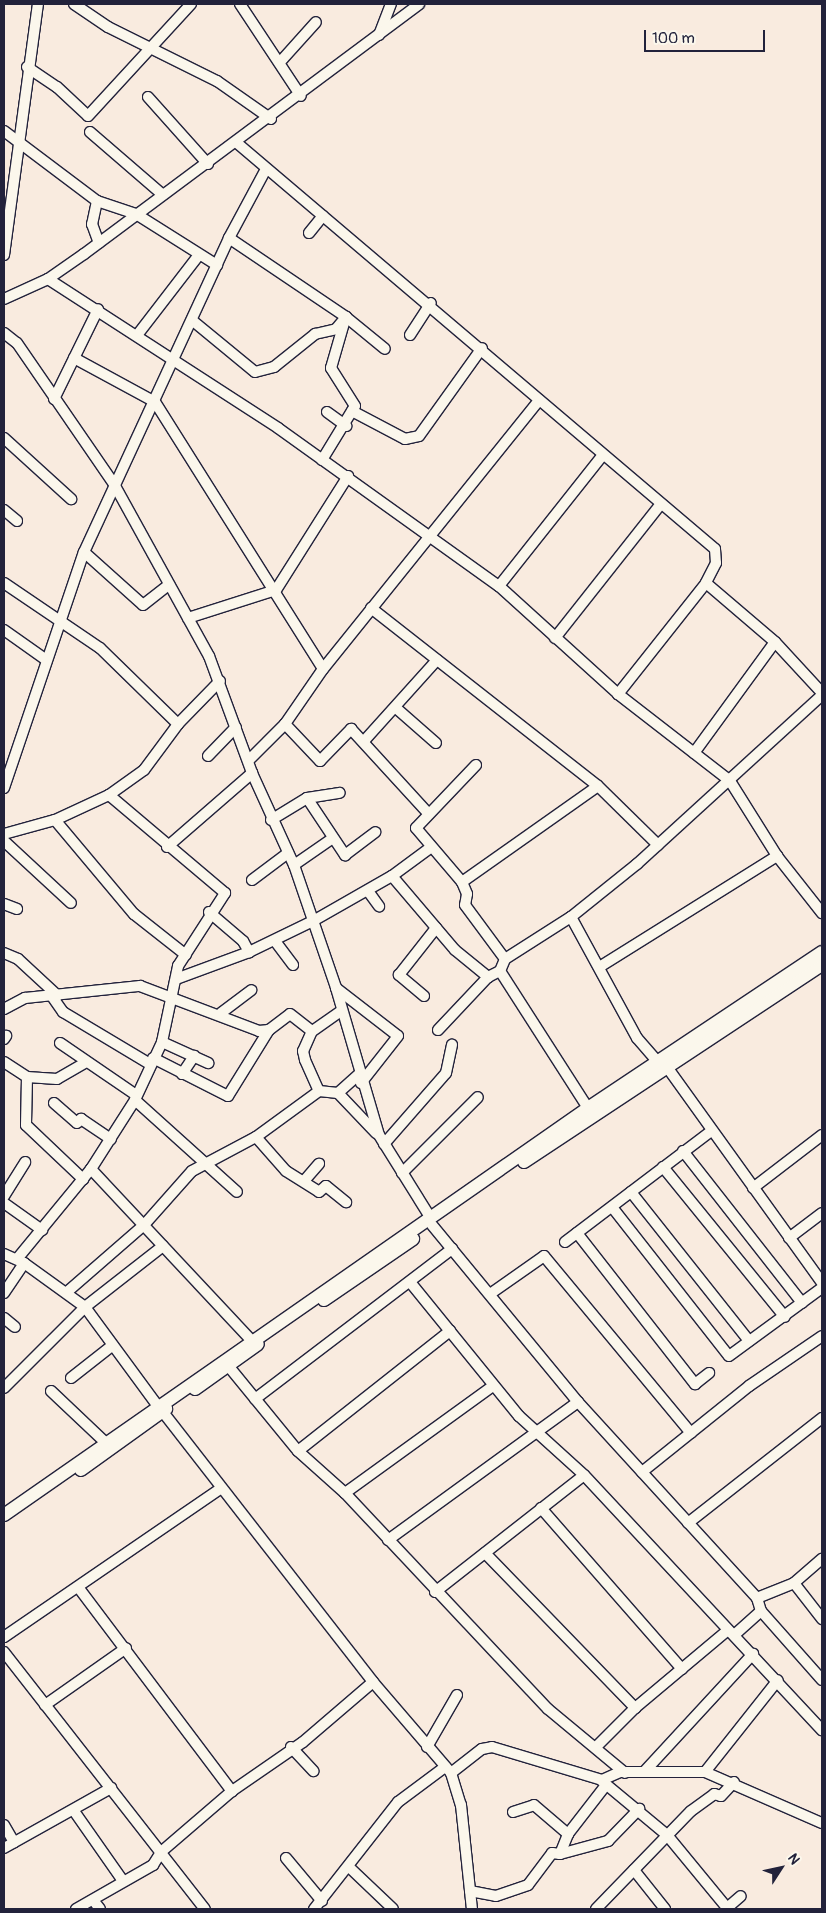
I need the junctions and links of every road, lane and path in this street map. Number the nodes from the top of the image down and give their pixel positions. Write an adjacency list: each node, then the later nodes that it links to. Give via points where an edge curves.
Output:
1 (38, 4): 11 (street)
2 (74, 4): 9 (street, via 108,27)
3 (191, 4): 9 (street)
4 (240, 4): 10 (street)
5 (419, 4): 8 (street)
6 (386, 6): 8 (street)
7 (316, 22): 10 (street)
8 (379, 36): 12 (street)
9 (150, 45): 11 (street, via 88,116 58,87); 14 (street, via 217,81)
10 (281, 61): 12 (street)
11 (27, 67): 17 (street)
12 (301, 96): 14 (street)
13 (148, 97): 19 (street)
14 (271, 119): 18 (street)
15 (4, 131): 17 (street)
16 (90, 132): 21 (street)
17 (16, 140): 22 (street); 28 (street)
18 (237, 143): 19 (street); 20 (street)
19 (208, 164): 21 (street)
20 (266, 169): 24 (street); 26 (street)
21 (163, 195): 23 (street)
22 (97, 200): 23 (street); 27 (street, via 92,224)
23 (136, 214): 27 (street); 29 (street)
24 (322, 216): 25 (street); 33 (street)
25 (309, 233)
26 (229, 238): 30 (street); 36 (street)
27 (99, 243): 31 (street)
28 (4, 255)
29 (198, 256): 30 (street); 39 (street)
30 (217, 265): 37 (street)
31 (48, 279): 32 (street); 35 (street)
32 (4, 298): 34 (street)
33 (431, 303): 40 (street); 41 (street)
34 (4, 309)
35 (98, 309): 39 (street); 43 (street)
36 (346, 317): 37 (street, via 336,329 315,334 274,367 255,372); 42 (street); 48 (street, via 331,368 354,400)
37 (193, 321): 44 (street)
38 (4, 333): 45 (street, via 17,343)
39 (138, 334): 44 (street)
40 (410, 335)
41 (482, 348): 46 (street); 48 (street, via 419,436 405,439)
42 (384, 349)
43 (74, 358): 45 (street); 47 (street)
44 (174, 358): 47 (street); 53 (street)
45 (54, 399): 55 (street)
46 (539, 400): 52 (street); 60 (street)
47 (155, 402): 55 (street); 66 (street)
48 (352, 411): 50 (street)
49 (327, 412): 50 (street)
50 (346, 426): 53 (street)
51 (4, 438): 56 (street)
52 (603, 455): 57 (street); 65 (street)
53 (322, 460): 54 (street)
54 (348, 476): 60 (street); 66 (street)
55 (114, 484): 61 (street); 64 (street)
56 (70, 499)
57 (660, 504): 62 (street, via 715,549 716,563); 71 (street)
58 (4, 510): 59 (street)
59 (18, 522)
60 (430, 536): 65 (street); 67 (street)
61 (84, 552): 64 (street, via 143,606); 69 (street)
62 (706, 583): 72 (street); 77 (street)
63 (4, 584): 69 (street)
64 (170, 585): 68 (street)
65 (499, 586): 71 (street)
66 (276, 590): 68 (street); 75 (street)
67 (371, 608): 74 (street); 75 (street)
68 (188, 618): 76 (street)
69 (58, 620): 73 (street); 80 (street, via 100,648)
70 (4, 630): 73 (street)
71 (555, 638): 77 (street)
72 (775, 642): 78 (street); 85 (street)
73 (45, 659): 92 (street)
74 (437, 660): 79 (street); 91 (street)
75 (323, 670): 81 (street)
76 (220, 681): 80 (street); 82 (street)
77 (618, 694): 85 (street)
78 (822, 694): 90 (street)
79 (396, 708): 83 (street); 84 (street)
80 (178, 724): 94 (street, via 144,770)
81 (285, 724): 83 (street, via 320,761 351,729); 87 (street)
82 (236, 726): 86 (street); 87 (street)
83 (364, 740): 96 (street)
84 (436, 743)
85 (694, 754): 90 (street)
86 (208, 756)
87 (250, 758): 89 (street)
88 (476, 765): 96 (street)
89 (252, 773): 98 (street); 104 (street)
90 (730, 782): 103 (street); 107 (street)
91 (598, 786): 103 (street); 111 (street)
92 (4, 788)
93 (340, 793): 95 (street)
94 (108, 795): 97 (street); 104 (street)
95 (307, 798): 98 (street); 101 (street)
96 (429, 814): 105 (street, via 416,828)
97 (55, 820): 100 (street); 126 (street, via 134,914)
98 (271, 820): 106 (street)
99 (375, 832): 101 (street, via 345,855)
100 (4, 834)
101 (333, 838): 108 (street)
102 (4, 841): 113 (street)
103 (658, 845): 119 (street)
104 (167, 847): 117 (street, via 225,892)
105 (430, 848): 109 (street); 111 (street)
106 (288, 853): 108 (street); 110 (street)
107 (777, 856): 118 (street); 130 (street)
108 (294, 865): 120 (street)
109 (392, 876): 112 (street); 121 (street)
110 (252, 880)
111 (462, 882): 127 (street, via 467,894 465,906)
112 (368, 891): 115 (street); 120 (street)
113 (71, 903)
114 (4, 904): 116 (street)
115 (379, 906)
116 (17, 909)
117 (209, 912): 123 (street, via 243,941); 126 (street)
118 (822, 913)
119 (571, 917): 127 (street); 130 (street)
120 (314, 921): 122 (street); 134 (street)
121 (436, 928): 132 (street); 138 (street, via 399,975)
122 (275, 941): 123 (street); 128 (street)
123 (249, 952): 133 (street)
124 (822, 952): 153 (main road)
125 (4, 953): 136 (street, via 18,959)
126 (186, 955): 133 (street)
127 (505, 959): 131 (street)
128 (293, 965)
129 (822, 965): 153 (main road)
130 (601, 966): 153 (street, via 637,1038)
131 (500, 971): 132 (street); 163 (street)
132 (488, 977): 143 (street)
133 (176, 979): 137 (street)
134 (336, 988): 140 (street); 156 (street, via 398,1036)
135 (251, 990): 141 (street)
136 (55, 995): 137 (street, via 140,986); 139 (street, via 25,998); 149 (street, via 63,1012)
137 (171, 995): 141 (street); 145 (street)
138 (424, 996)
139 (4, 1010)
140 (341, 1012): 144 (street); 156 (street)
141 (221, 1014): 142 (street, via 259,1031)
142 (269, 1030): 144 (street, via 290,1014); 154 (street, via 228,1096)
143 (438, 1030)
144 (312, 1031): 157 (street, via 303,1051)
145 (162, 1042): 148 (street); 149 (street)
146 (60, 1043): 151 (street)
147 (452, 1045): 168 (street, via 446,1073)
148 (194, 1056): 152 (street); 154 (street)
149 (151, 1061): 154 (street); 160 (street)
150 (4, 1062): 155 (street)
151 (84, 1063): 155 (street, via 57,1079); 160 (street)
152 (208, 1063)
153 (662, 1064): 161 (main road); 164 (street)
154 (182, 1074)
155 (27, 1077): 176 (street, via 26,1126)
156 (360, 1079): 158 (street); 168 (street)
157 (319, 1091): 158 (street); 165 (street)
158 (338, 1093): 168 (street)
159 (478, 1097): 175 (street)
160 (135, 1098): 166 (street); 171 (street)
161 (610, 1099): 163 (main road); 186 (main road)
162 (54, 1103): 166 (street, via 77,1123 81,1120)
163 (588, 1108): 186 (main road)
164 (711, 1130): 169 (street); 178 (street)
165 (256, 1138): 171 (street); 177 (street, via 286,1171)
166 (111, 1139): 174 (street)
167 (820, 1139): 178 (street)
168 (381, 1140): 175 (street)
169 (683, 1151): 173 (street); 202 (street)
170 (25, 1162): 181 (street)
171 (207, 1163): 179 (street); 187 (street, via 192,1171)
172 (319, 1164): 177 (street)
173 (662, 1167): 180 (street); 204 (street)
174 (91, 1169): 176 (street); 187 (street)
175 (402, 1173): 186 (street)
176 (83, 1179): 188 (street)
177 (304, 1181): 182 (street, via 319,1192 326,1186)
178 (753, 1188): 190 (street)
179 (237, 1192)
180 (632, 1192): 184 (street); 210 (street)
181 (4, 1196)
182 (346, 1202)
183 (4, 1203): 188 (street)
184 (612, 1207): 189 (street); 210 (street, via 729,1356)
185 (822, 1213): 190 (street)
186 (431, 1221): 193 (street); 209 (main road); 212 (main road)
187 (144, 1225): 192 (street); 199 (street)
188 (42, 1230): 195 (street)
189 (576, 1233): 191 (street); 213 (street, via 694,1384)
190 (789, 1238): 197 (street)
191 (565, 1242)
192 (163, 1246): 203 (street); 209 (street)
193 (452, 1249): 196 (street); 201 (street)
194 (4, 1254): 195 (street)
195 (20, 1261): 199 (street); 200 (street)
196 (410, 1282): 207 (street); 218 (street)
197 (822, 1282)
198 (822, 1288): 202 (street)
199 (67, 1292): 203 (street)
200 (4, 1293)
201 (490, 1294): 219 (street); 223 (street, via 544,1256)
202 (802, 1303): 204 (street)
203 (85, 1307): 211 (street); 216 (street)
204 (785, 1316): 210 (street)
205 (4, 1318): 206 (street)
206 (15, 1327)
207 (450, 1331): 215 (street); 225 (street)
208 (822, 1336): 223 (street)
209 (251, 1340): 220 (main road)
210 (749, 1341)
211 (113, 1345): 214 (street); 220 (street)
212 (230, 1368): 218 (street); 220 (main road)
213 (709, 1373)
214 (71, 1378)
215 (493, 1386): 222 (street); 229 (street)
216 (4, 1388)
217 (51, 1391): 224 (street)
218 (255, 1399): 225 (street)
219 (578, 1402): 222 (street); 226 (street)
220 (160, 1409): 224 (main road); 228 (street); 233 (main road)
221 (822, 1418): 232 (street)
222 (541, 1433): 227 (street); 234 (street)
223 (691, 1433): 226 (street)
224 (105, 1442): 231 (main road)
225 (298, 1451): 229 (street)
226 (642, 1472): 232 (street)
227 (584, 1475): 230 (street); 243 (street)
228 (220, 1489): 238 (street); 251 (street)
229 (345, 1494): 234 (street)
230 (541, 1508): 235 (street); 248 (street)
231 (4, 1516)
232 (688, 1523): 240 (street)
233 (4, 1524)
234 (388, 1540): 239 (street)
235 (485, 1553): 239 (street); 254 (street)
236 (822, 1560): 237 (street)
237 (794, 1584): 240 (street); 242 (street)
238 (78, 1587): 244 (street); 245 (street)
239 (435, 1592): 256 (street, via 567,1728)
240 (757, 1598): 241 (street)
241 (761, 1611): 243 (street); 250 (street)
242 (822, 1619)
243 (731, 1633): 247 (street); 248 (street)
244 (4, 1637)
245 (126, 1648): 253 (street); 267 (street)
246 (4, 1652): 253 (street)
247 (753, 1654): 249 (street); 262 (street)
248 (682, 1669): 254 (street)
249 (778, 1680): 255 (street); 263 (street)
250 (822, 1680)
251 (373, 1682): 257 (street); 258 (street)
252 (457, 1696): 258 (street)
253 (46, 1705): 266 (street)
254 (635, 1708): 256 (street)
255 (822, 1730)
256 (598, 1746): 261 (street)
257 (291, 1747): 260 (street); 267 (street)
258 (428, 1747): 259 (street)
259 (448, 1770): 264 (street, via 482,1749 492,1747); 280 (street, via 398,1802); 283 (street, via 461,1805)
260 (314, 1771)
261 (625, 1772): 262 (street); 264 (street)
262 (644, 1772): 263 (street)
263 (705, 1772): 265 (street)
264 (604, 1782): 268 (street); 273 (street)
265 (734, 1782): 271 (street, via 752,1794); 274 (street, via 721,1796 714,1794 691,1811)
266 (111, 1788): 269 (street); 277 (street)
267 (232, 1791): 277 (street)
268 (639, 1809): 274 (street); 278 (street, via 608,1840)
269 (74, 1811): 275 (street); 282 (street)
270 (513, 1812): 273 (street, via 534,1805)
271 (822, 1824)
272 (4, 1825): 275 (street)
273 (568, 1834): 278 (street)
274 (667, 1835): 281 (street); 294 (street)
275 (14, 1842): 276 (street)
276 (4, 1848)
277 (161, 1852): 282 (street, via 153,1865); 289 (street)
278 (560, 1854): 283 (street, via 552,1853 528,1885 496,1896)
279 (286, 1858): 286 (street)
280 (350, 1868): 286 (street); 290 (street)
281 (634, 1870): 292 (street); 293 (street)
282 (123, 1881): 285 (street)
283 (470, 1891): 291 (street)
284 (741, 1896): 294 (street)
285 (93, 1900): 287 (street); 288 (street)
286 (318, 1905)
287 (76, 1909)
288 (100, 1909)
289 (205, 1909)
290 (393, 1909)
291 (472, 1909)
292 (596, 1909)
293 (665, 1909)
294 (727, 1909)

